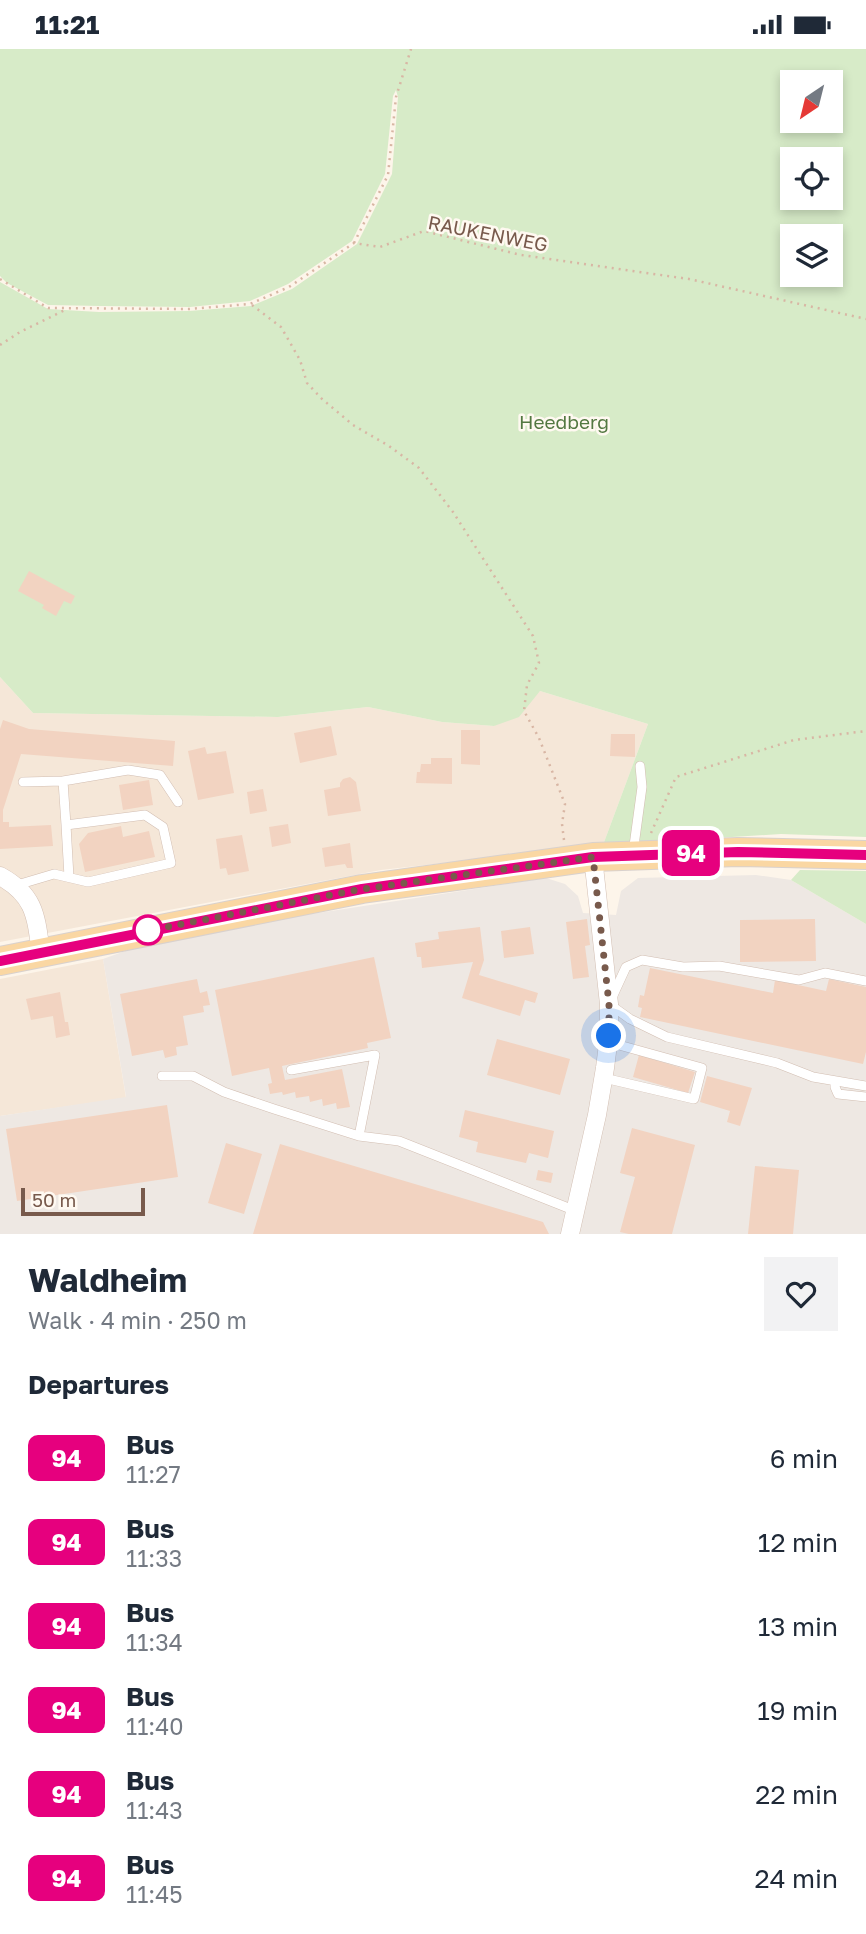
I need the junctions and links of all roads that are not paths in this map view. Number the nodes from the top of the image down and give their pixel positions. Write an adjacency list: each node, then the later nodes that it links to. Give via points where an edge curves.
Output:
1 (640, 766): 6 (lane)
2 (63, 781): 3 (lane); 4 (lane, via 128,770 160,775); 5 (lane)
3 (23, 782)
4 (178, 802)
5 (66, 825): 10 (lane); 10 (lane, via 145,815 163,827 171,863 89,882)
6 (637, 855): 7 (main road); 8 (main road)
7 (866, 855)
8 (593, 857): 12 (main road, via 362,889); 15 (street)
9 (0, 876): 11 (street)
10 (69, 877): 11 (lane, via 54,874)
11 (16, 885): 12 (street, via 32,906)
12 (41, 953): 13 (main road)
13 (0, 961)
14 (866, 981): 15 (lane, via 825,972 799,980 719,966 683,967 642,960 626,967)
15 (609, 1004): 16 (street); 20 (lane, via 667,1037)
16 (608, 1042): 19 (street); 19 (lane, via 702,1068 694,1099)
17 (291, 1070): 23 (lane, via 375,1055)
18 (162, 1076): 23 (lane, via 193,1076 224,1092)
19 (604, 1078): 24 (street)
20 (835, 1081): 21 (lane); 22 (lane, via 838,1094)
21 (866, 1086)
22 (866, 1097)
23 (359, 1136): 24 (lane, via 399,1140)
24 (576, 1211): 25 (street)
25 (570, 1234)

